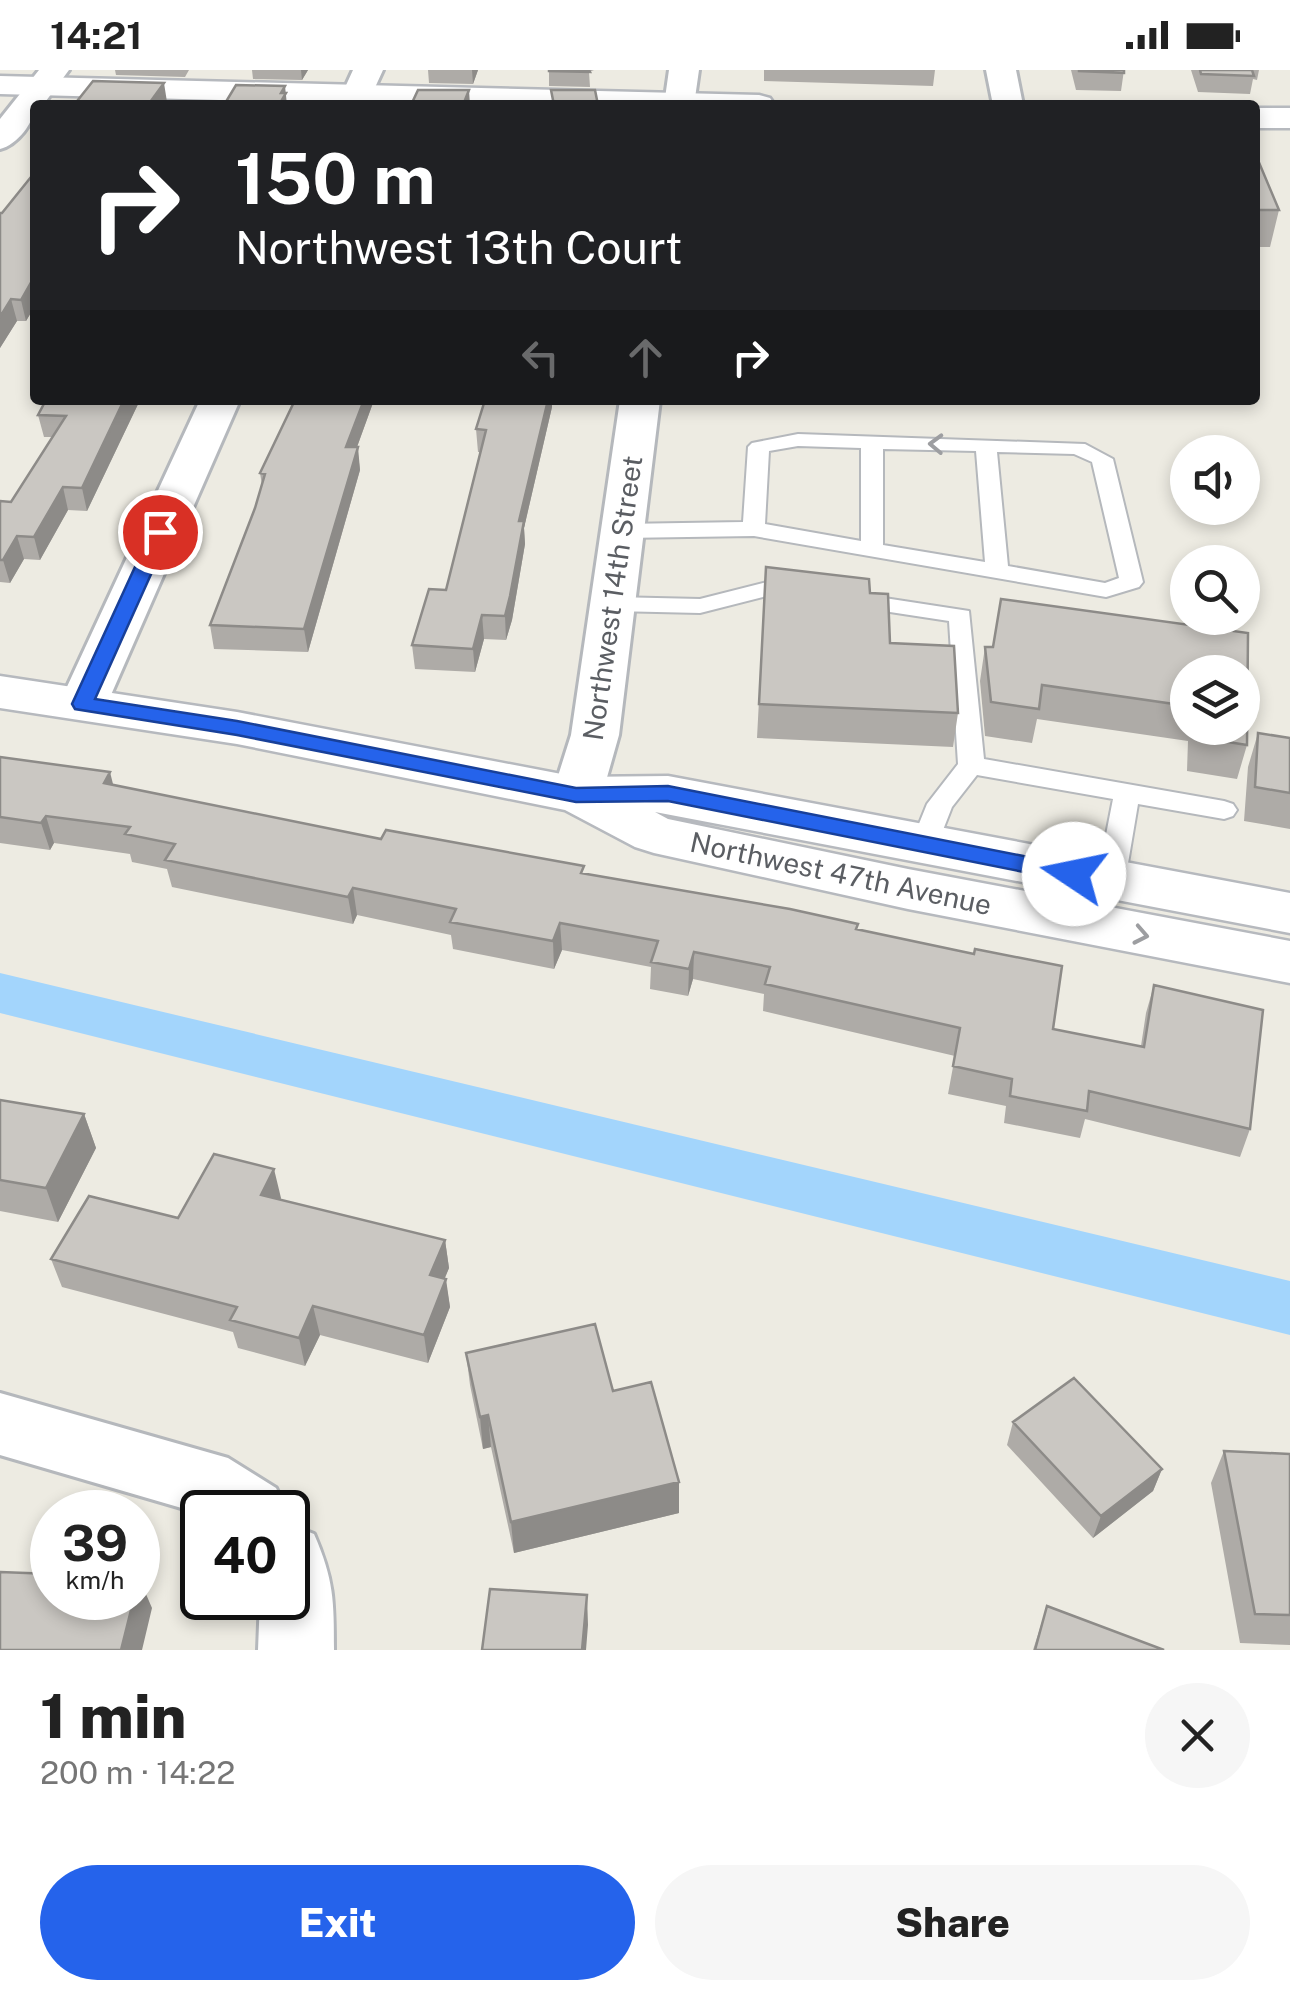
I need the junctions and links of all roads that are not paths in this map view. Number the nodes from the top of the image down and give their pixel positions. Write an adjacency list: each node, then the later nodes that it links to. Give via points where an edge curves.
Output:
1 (684, 70): 8 (street)
2 (1001, 70): 9 (street)
3 (48, 78): 4 (street); 5 (street); 6 (street)
4 (0, 85)
5 (359, 90): 7 (street)
6 (31, 100)
7 (588, 100)
8 (680, 100)
9 (1007, 100)
10 (30, 101): 13 (street)
11 (1260, 118): 12 (street)
12 (1290, 118)
13 (0, 140)
14 (218, 405): 24 (street)
15 (639, 405): 19 (street, Northwest 14th Street)
16 (872, 442): 17 (lane, one-way to 16); 18 (lane, via 798,440 759,447); 20 (lane)
17 (986, 445): 21 (lane); 21 (lane, via 1078,448 1102,459 1131,582 1106,590)
18 (754, 530): 19 (lane); 20 (lane)
19 (622, 531): 22 (street, Northwest 14th Street)
20 (872, 550): 21 (lane)
21 (998, 571)
22 (613, 604): 25 (lane, via 700,606 771,588 961,616); 27 (street, Northwest 14th Street, via 595,736)
23 (0, 692): 24 (street, Northwest 47th Avenue)
24 (83, 704): 27 (street, Northwest 47th Avenue)
25 (971, 765): 26 (lane); 29 (lane, via 940,804)
26 (1127, 794): 28 (lane); 30 (lane)
27 (576, 795): 29 (street, Northwest 47th Avenue, via 654,834)
28 (1224, 810)
29 (916, 867): 30 (street, Northwest 47th Avenue); 32 (street, Northwest 47th Avenue, one-way to 32)
30 (1111, 881): 31 (street, Northwest 47th Avenue)
31 (1290, 913)
32 (1290, 962)
33 (0, 1424): 34 (street)
34 (216, 1490)
35 (297, 1620): 36 (street)
36 (296, 1650)

